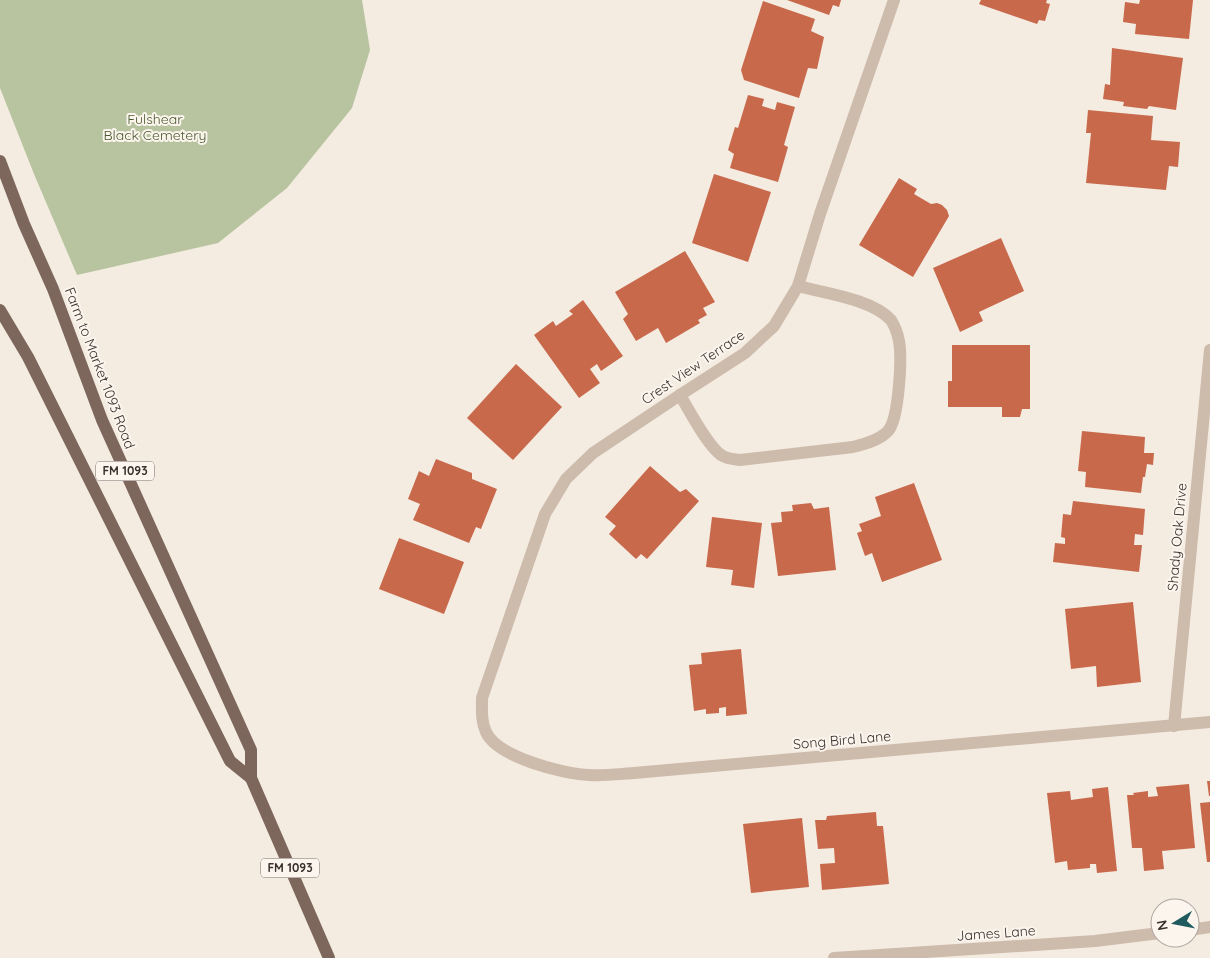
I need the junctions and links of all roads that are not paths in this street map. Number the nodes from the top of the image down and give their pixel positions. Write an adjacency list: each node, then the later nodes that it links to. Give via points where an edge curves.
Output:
1 (894, 0): 3 (street, Crest View Terrace)
2 (0, 161): 10 (main road, Farm to Market 1093 Road / FM 1093, via 102,420 251,750)
3 (798, 286): 6 (street, Crest View Terrace, via 774,326 745,354); 6 (street, via 860,302 891,321 899,340 901,357 896,415 888,431 870,442 853,447 729,459 712,445)
4 (0, 310): 10 (main road, Farm to Market 1093 Road, via 28,357 230,761)
5 (1210, 350): 8 (street, Shady Oak Drive)
6 (680, 395): 9 (street, Crest View Terrace, via 593,453 566,478 545,514 482,698 482,716)
7 (1210, 722): 8 (street, Song Bird Lane)
8 (1174, 726): 9 (street, Song Bird Lane, via 588,775 546,768 508,752)
9 (487, 733)
10 (251, 778): 12 (main road, Farm to Market 1093 Road / FM 1093)
11 (1150, 935): 13 (street, James Lane, via 1096,942)
12 (329, 958)
13 (834, 958)

